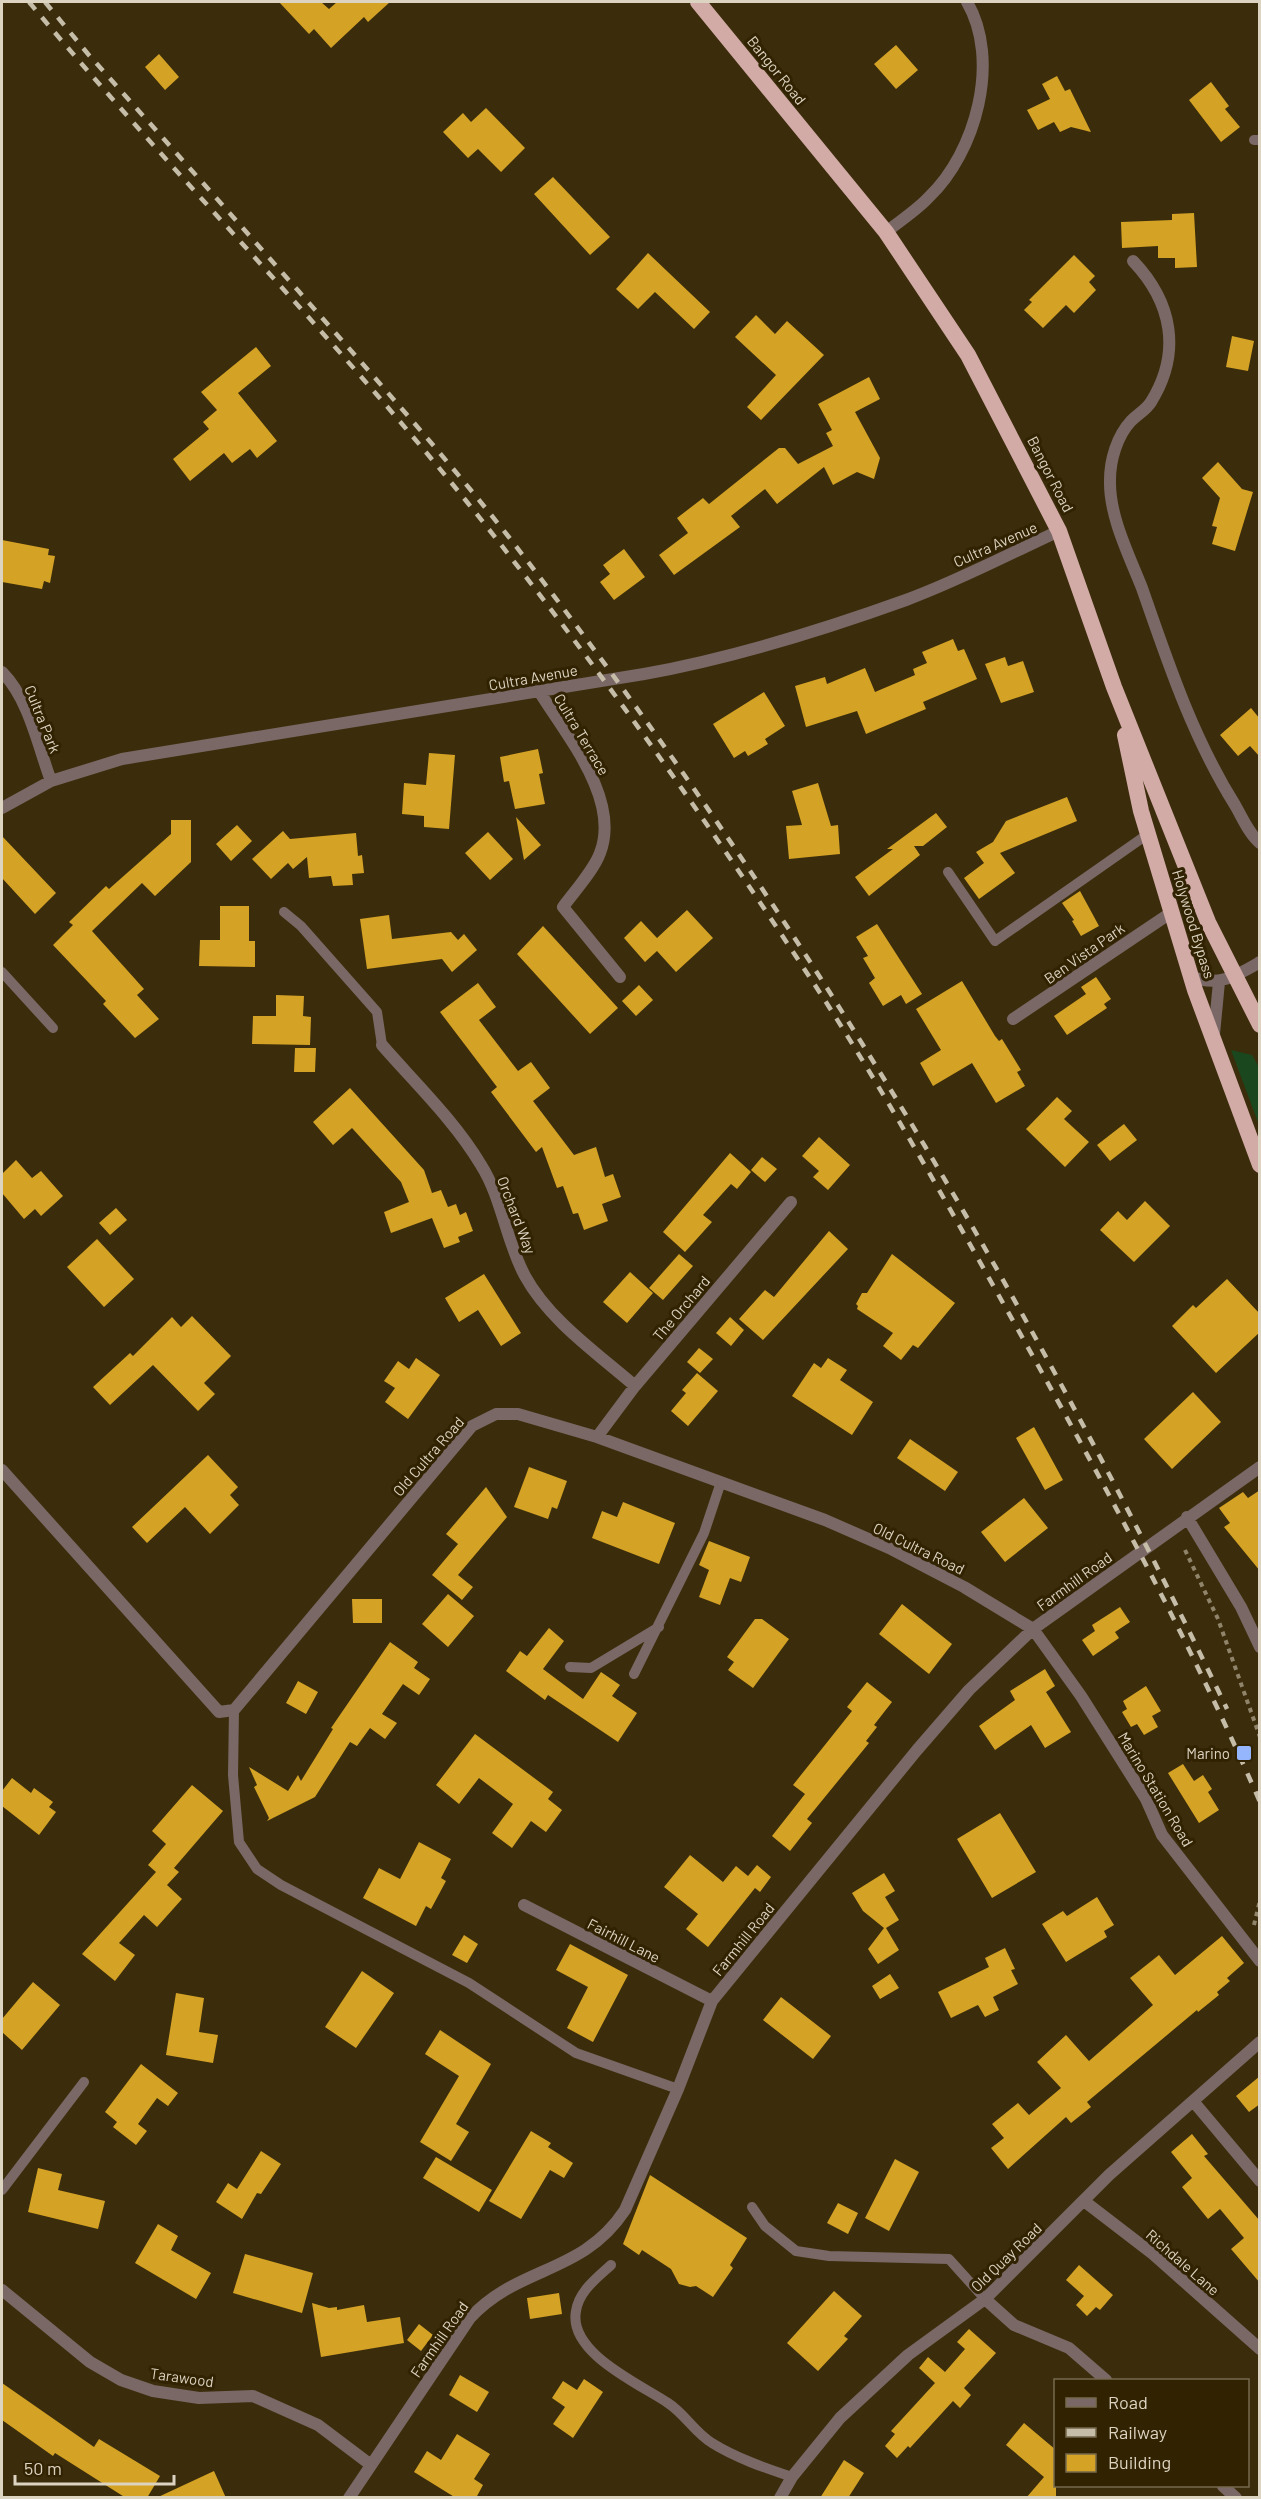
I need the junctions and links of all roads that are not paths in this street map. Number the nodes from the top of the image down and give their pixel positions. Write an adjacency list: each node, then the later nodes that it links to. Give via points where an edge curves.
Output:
1 (698, 2): 3 (highway, Bangor Road)
2 (967, 2): 3 (street, via 980,34 982,58 970,133 930,197)
3 (886, 232): 5 (highway, Bangor Road, via 968,355)
4 (1133, 261): 12 (street, via 1163,304 1168,319 1168,351 1149,405 1130,422 1115,449 1110,479 1112,502 1209,764)
5 (1059, 531): 7 (highway, Bangor Road); 8 (street, Cultra Avenue, via 908,600 753,651)
6 (2, 672): 9 (street, Cultra Park, via 23,704)
7 (1114, 687): 11 (highway, Holywood Bypass); 20 (highway, Bangor Road)
8 (539, 691): 9 (street, Cultra Avenue, via 122,759); 19 (street, Cultra Terrace, via 595,782 605,816 600,854 563,907)
9 (51, 782): 10 (street, Cultra Avenue)
10 (2, 808)
11 (1148, 834): 13 (lane, via 995,941); 15 (highway, Holywood Bypass)
12 (1260, 843)
13 (948, 872)
14 (284, 912): 24 (lane, via 377,1012)
15 (1172, 912): 18 (highway, Holywood Bypass); 21 (street, Ben Vista Park)
16 (1260, 962): 20 (street)
17 (2, 972): 23 (lane)
18 (1191, 976): 20 (street, via 1203,981); 25 (highway, Holywood Bypass)
19 (620, 977)
20 (1227, 979): 22 (highway, Bangor Road); 25 (street, via 1214,1023)
21 (1013, 1020)
22 (1260, 1025)
23 (53, 1028)
24 (382, 1045): 28 (street, Orchard Way, via 483,1167 516,1259 534,1291)
25 (1215, 1047): 26 (highway, Holywood Bypass)
26 (1260, 1165)
27 (791, 1202): 28 (street, The Orchard)
28 (635, 1386): 29 (street, The Orchard)
29 (597, 1437): 32 (street, Old Cultra Road); 39 (street, Old Cultra Road, via 518,1413 496,1414 471,1426)
30 (1260, 1467): 33 (street, Farmhill Road)
31 (2, 1470): 39 (street, via 219,1712)
32 (721, 1482): 34 (lane, via 704,1533); 35 (street, Old Cultra Road, via 889,1548)
33 (1187, 1517): 35 (street, Farmhill Road); 36 (street, via 1241,1607)
34 (659, 1627): 37 (lane, via 591,1668); 38 (lane)
35 (1033, 1629): 41 (street, Marino Station Road, via 1146,1799 1162,1835); 42 (street, Farmhill Road, via 969,1690 917,1750)
36 (1260, 1647)
37 (570, 1667)
38 (634, 1674)
39 (234, 1710): 45 (lane, via 238,1842 257,1869 470,1983 576,2053)
40 (524, 1905): 42 (street, Fairhill Lane)
41 (1260, 1961)
42 (712, 2001): 45 (street, Farmhill Road)
43 (1260, 2042): 46 (street, Old Quay Road)
44 (84, 2082): 48 (lane)
45 (678, 2089): 56 (street, Farmhill Road, via 616,2224 580,2255 511,2285 481,2306)
46 (1193, 2101): 47 (street); 49 (street, Old Quay Road)
47 (1260, 2181)
48 (2, 2190)
49 (1084, 2201): 53 (street, Old Quay Road); 54 (street, Richdale Lane, via 1145,2248)
50 (752, 2207): 53 (lane, via 765,2226 796,2252 949,2259)
51 (611, 2265): 57 (lane, via 586,2288 575,2312 581,2340 637,2385 669,2403 710,2442)
52 (2, 2290): 56 (street, Tarawood, via 90,2362 121,2380 153,2391 199,2398 252,2396 318,2425)
53 (986, 2299): 55 (street, via 1014,2325 1069,2348); 57 (street, Old Quay Road, via 900,2363 840,2418)
54 (1260, 2349)
55 (1105, 2379)
56 (371, 2464): 59 (street, Farmhill Road)
57 (792, 2477): 60 (street, Old Quay Road)
58 (1224, 2487): 61 (street)
59 (349, 2498)
60 (780, 2498)
61 (1236, 2498)

